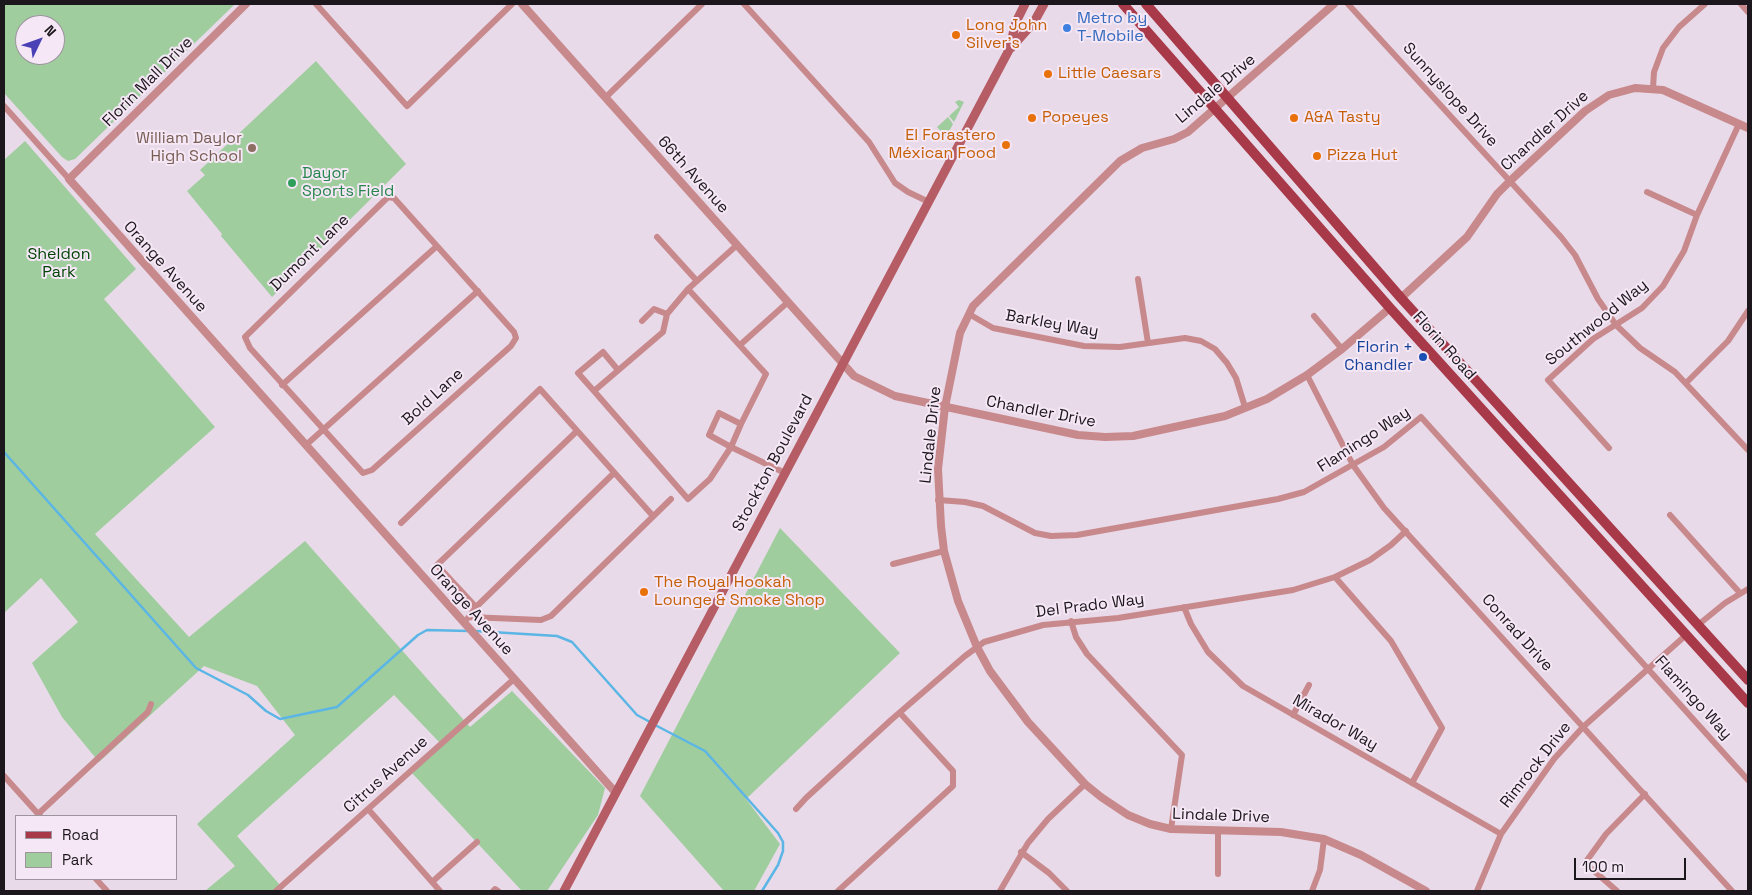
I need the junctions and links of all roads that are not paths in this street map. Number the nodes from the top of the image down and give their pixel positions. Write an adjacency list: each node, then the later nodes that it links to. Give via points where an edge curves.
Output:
1 (246, 4): 24 (street, Florin Mall Drive)
2 (316, 4): 3 (street, via 407,106)
3 (512, 4)
4 (522, 4): 18 (street, 66th Avenue)
5 (702, 4): 18 (street)
6 (744, 4): 27 (street, via 869,142 895,183)
7 (1025, 4): 16 (main road, Stockton Boulevard, via 1016,22)
8 (1044, 4): 16 (main road, Stockton Boulevard, via 1034,22)
9 (1123, 4): 21 (main road, Florin Road)
10 (1146, 4): 19 (main road, Florin Road)
11 (1334, 4): 19 (street, Lindale Drive)
12 (1348, 4): 25 (street, Sunnyslope Drive)
13 (1705, 4): 17 (street, via 1679,27 1664,48 1654,72)
14 (1741, 4): 15 (street)
15 (1748, 12)
16 (1009, 50): 27 (main road, Stockton Boulevard)
17 (1653, 88): 22 (street, Chandler Drive, via 1672,93); 25 (street, Chandler Drive, via 1626,90 1601,99)
18 (606, 97): 30 (street, 66th Avenue)
19 (1228, 99): 21 (street, Lindale Drive); 37 (main road, Florin Road)
20 (4, 106): 24 (street, Orange Avenue)
21 (1215, 110): 36 (main road, Florin Road); 43 (street, Lindale Drive, via 1181,136 1142,148 1120,161 978,300)
22 (1739, 124): 23 (street, Chandler Drive); 28 (street, Southwood Way)
23 (1748, 128)
24 (68, 179): 63 (street, Orange Avenue)
25 (1510, 180): 37 (street, Chandler Drive, via 1467,237); 46 (street, Sunnyslope Drive, via 1568,246)
26 (1647, 192): 28 (street)
27 (929, 202): 50 (main road, Stockton Boulevard)
28 (1697, 215): 46 (street, Southwood Way, via 1684,251 1663,286 1642,308)
29 (658, 237): 33 (street)
30 (737, 245): 33 (street); 38 (street, 66th Avenue)
31 (437, 246): 35 (street, Dumont Lane); 54 (street); 54 (street, Dumont Lane, via 394,198 388,197 383,201 246,334 247,344)
32 (1138, 278): 47 (street)
33 (697, 281): 34 (street)
34 (688, 289): 42 (street); 48 (street)
35 (478, 291): 59 (street); 59 (street, Bold Lane, via 516,336 504,352 366,473 360,471)
36 (1377, 292): 37 (main road); 39 (main road, Florin Road)
37 (1401, 298): 41 (main road, Florin Road)
38 (788, 302): 48 (street); 50 (street, 66th Avenue)
39 (1390, 308): 41 (main road); 49 (street, Chandler Drive); 83 (main road, Florin Road)
40 (1748, 311): 53 (street, via 1728,341)
41 (1414, 313): 86 (main road, Florin Road)
42 (667, 314): 45 (street, via 654,309); 51 (street, via 663,332)
43 (969, 314): 47 (street, Barkley Way, via 993,328 1084,346 1120,347); 56 (street, Lindale Drive, via 960,333)
44 (1314, 316): 49 (street)
45 (642, 321)
46 (1616, 325): 53 (street, Sunnyslope Drive); 65 (street, Southwood Way, via 1593,339 1548,380)
47 (1148, 343): 57 (street, Barkley Way, via 1185,338 1209,344 1232,370)
48 (740, 345): 58 (street, via 766,374)
49 (1342, 349): 52 (street, Chandler Drive)
50 (843, 364): 56 (street, Chandler Drive, via 854,376 895,396); 69 (main road, Stockton Boulevard)
51 (618, 370): 55 (street); 55 (street, via 603,352 578,373)
52 (1307, 375): 57 (street, Chandler Drive, via 1267,399); 67 (street, Conrad Drive)
53 (1686, 383): 62 (street, Sunnyslope Drive)
54 (282, 385): 59 (street, Dumont Lane)
55 (594, 391): 64 (street, via 688,499 710,479)
56 (945, 407): 57 (street, Chandler Drive, via 1078,435 1105,437 1133,436 1194,424); 71 (street, Lindale Drive)
57 (1245, 407)
58 (741, 424): 64 (street); 64 (street, via 720,413 709,435)
59 (323, 430): 63 (street)
60 (577, 431): 68 (street); 74 (street, via 540,389); 81 (street, via 437,565)
61 (1748, 437): 62 (street)
62 (1741, 443): 66 (street, Sunnyslope Drive)
63 (306, 445): 85 (street, Orange Avenue)
64 (731, 447): 69 (street)
65 (1609, 448)
66 (1748, 450)
67 (1353, 465): 71 (street, Flamingo Way, via 1320,484 1287,497 1068,536 1051,536 1028,530 974,504); 75 (street, Conrad Drive); 90 (street, Flamingo Way, via 1384,447 1421,418)
68 (614, 473): 73 (street); 81 (street)
69 (785, 473): 103 (main road, Stockton Boulevard)
70 (671, 499): 73 (street)
71 (938, 500): 76 (street, Lindale Drive)
72 (1670, 515): 80 (street)
73 (653, 516): 85 (street, via 551,616 541,620)
74 (401, 523)
75 (1406, 531): 78 (street, Del Prado Way, via 1370,560); 98 (street, Conrad Drive)
76 (944, 551): 77 (street); 89 (street, Lindale Drive, via 958,601)
77 (893, 564)
78 (1335, 577): 82 (street, Del Prado Way, via 1293,590); 101 (street, via 1391,641 1442,728)
79 (1748, 589): 80 (street)
80 (1740, 593): 86 (street)
81 (476, 607): 85 (street)
82 (1184, 607): 84 (street, Del Prado Way, via 1118,618); 97 (street, Mirador Way, via 1199,638 1218,665 1250,690)
83 (1672, 618): 86 (main road); 87 (main road, Florin Road)
84 (1071, 621): 89 (street, Del Prado Way, via 1023,630); 108 (street, via 1087,654 1182,755)
85 (467, 622): 91 (street, Orange Avenue, via 481,643)
86 (1698, 625): 88 (main road, Florin Road)
87 (1686, 635): 88 (main road); 90 (street, Rimrock Drive); 94 (main road, Florin Road)
88 (1712, 640): 92 (main road, Florin Road)
89 (976, 647): 96 (street, Del Prado Way); 102 (street, Lindale Drive, via 1020,712)
90 (1649, 670): 98 (street, Rimrock Drive); 100 (street, Flamingo Way)
91 (514, 679): 103 (street, Orange Avenue); 105 (street, Citrus Avenue)
92 (1748, 680)
93 (1309, 686): 97 (street)
94 (1748, 703)
95 (151, 704): 107 (street, via 148,712)
96 (900, 713): 106 (street, Del Prado Way); 123 (street, via 953,771 953,786)
97 (1292, 715): 101 (street, Mirador Way)
98 (1583, 727): 104 (street, Conrad Drive); 110 (street, Rimrock Drive, via 1537,780)
99 (5, 780): 107 (street)
100 (1748, 780)
101 (1412, 783): 110 (street, Mirador Way)
102 (1085, 784): 108 (street, Lindale Drive, via 1128,815); 113 (street, via 1048,819)
103 (616, 793): 122 (main road, Stockton Boulevard)
104 (1645, 794): 129 (street, via 1606,834 1585,862); 130 (street, Conrad Drive)
105 (368, 809): 116 (street); 118 (street, Citrus Avenue)
106 (796, 809)
107 (39, 815)
108 (1171, 829): 109 (street, Lindale Drive)
109 (1218, 831): 111 (street, Lindale Drive, via 1281,832); 114 (street)
110 (1501, 834): 128 (street, Rimrock Drive)
111 (1324, 839): 126 (street, via 1320,870); 127 (street, Lindale Drive, via 1361,855)
112 (477, 842): 116 (street)
113 (1021, 852): 124 (street); 125 (street)
114 (1218, 874)
115 (97, 880): 117 (street)
116 (432, 882): 119 (street)
117 (107, 891)
118 (276, 891)
119 (440, 891)
120 (493, 891): 121 (street)
121 (498, 891)
122 (564, 891)
123 (838, 891)
124 (1000, 891)
125 (1067, 891)
126 (1312, 891)
127 (1426, 891)
128 (1476, 891)
129 (1617, 891)
130 (1732, 891)

